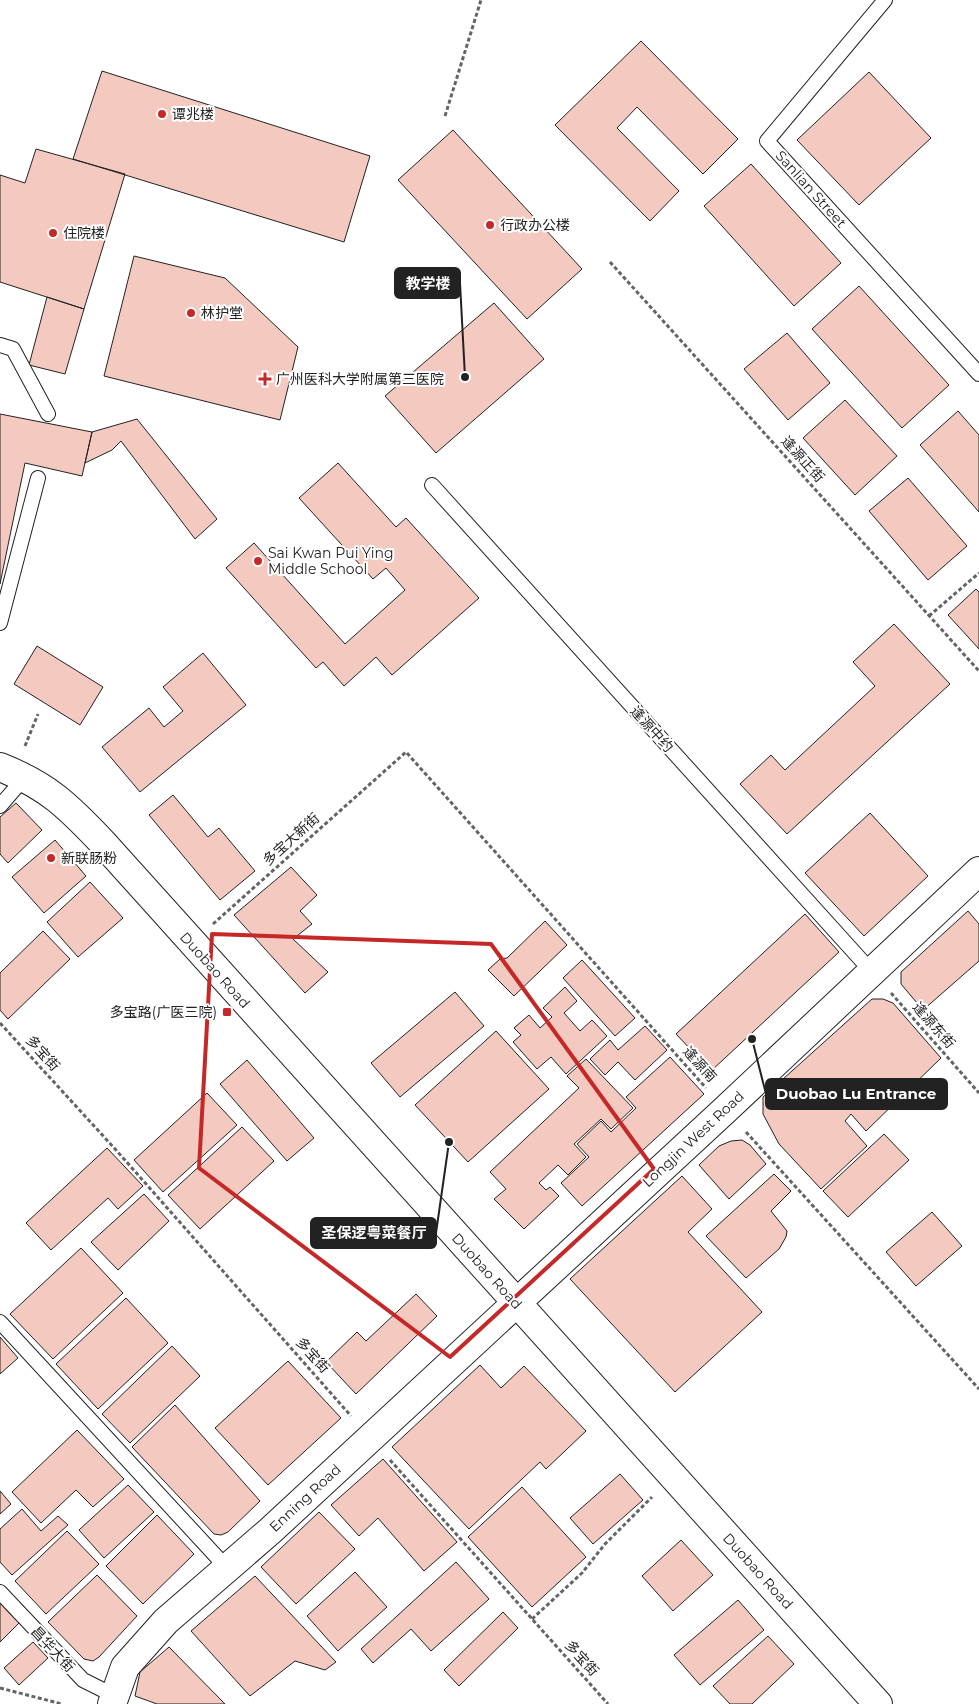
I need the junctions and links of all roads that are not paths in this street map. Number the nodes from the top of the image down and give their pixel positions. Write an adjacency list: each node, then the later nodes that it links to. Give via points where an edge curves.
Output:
1 (885, 0): 3 (lane, Sanlian Street, via 767,141)
2 (0, 345): 4 (lane, via 13,349)
3 (979, 374)
4 (48, 414)
5 (38, 478): 7 (lane)
6 (432, 485): 12 (lane, 逢源中约)
7 (0, 623)
8 (0, 767): 9 (street, Duobao Road)
9 (25, 777): 10 (lane); 13 (street, Duobao Road, via 56,796 79,818)
10 (0, 806)
11 (979, 871): 12 (street, Longjin West Road)
12 (872, 972): 13 (street, Longjin West Road)
13 (516, 1303): 15 (street, Enning Road); 18 (street, Duobao Road)
14 (0, 1322): 15 (lane)
15 (227, 1568): 17 (street, Enning Road, via 140,1648 125,1667)
16 (0, 1592): 17 (lane, 昌华大街, via 83,1680)
17 (113, 1700)
18 (878, 1704)

